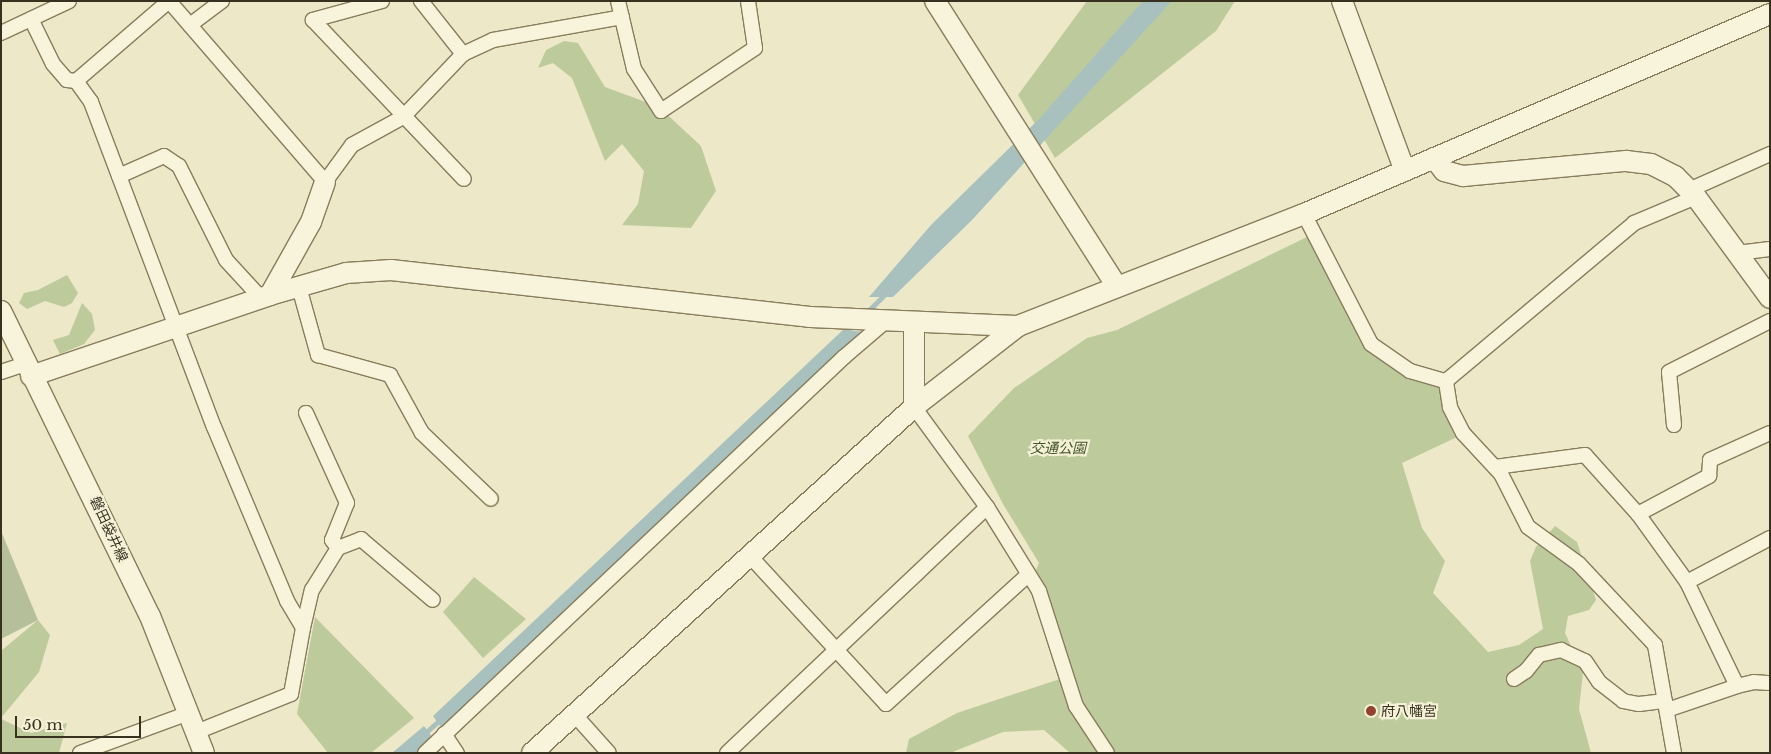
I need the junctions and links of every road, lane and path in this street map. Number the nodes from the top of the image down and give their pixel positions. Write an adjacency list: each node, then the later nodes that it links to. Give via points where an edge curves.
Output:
1 (69, 1): 12 (street)
2 (169, 1): 13 (street); 16 (street)
3 (222, 1): 13 (street)
4 (382, 1): 17 (street, via 313,20)
5 (421, 1): 15 (street)
6 (618, 1): 11 (street)
7 (748, 1): 11 (street, via 755,48 661,111 634,69)
8 (935, 1): 28 (street)
9 (1342, 1): 20 (street)
10 (1770, 14): 19 (street)
11 (622, 17): 15 (street, via 493,40)
12 (30, 20): 14 (street); 16 (street, via 53,64 67,80)
13 (190, 25): 23 (street)
14 (1, 33)
15 (464, 54): 17 (street)
16 (76, 81): 21 (street, via 91,102)
17 (403, 118): 22 (street); 23 (street, via 352,145)
18 (1770, 154): 24 (street)
19 (1434, 158): 20 (street); 24 (street, via 1444,171 1462,176 1626,161 1651,164 1674,176)
20 (1405, 171): 25 (street)
21 (119, 176): 30 (street, via 164,156 179,166 226,260); 37 (street)
22 (464, 179)
23 (325, 182): 30 (street, via 311,222)
24 (1693, 194): 27 (street); 40 (street, via 1634,223)
25 (1304, 214): 28 (street); 40 (street, via 1371,344 1410,371)
26 (1770, 248): 27 (street)
27 (1737, 253): 31 (street)
28 (1116, 285): 36 (street)
29 (299, 287): 30 (street); 33 (street, via 346,273 390,270); 46 (street, via 318,355 390,375 422,433)
30 (266, 296): 37 (street)
31 (1770, 298)
32 (1, 311): 38 (street, 磐田袋井線)
33 (883, 321): 35 (street); 64 (street)
34 (1770, 321): 43 (street, via 1669,372)
35 (914, 322): 36 (street); 41 (street)
36 (1018, 326): 41 (street)
37 (176, 327): 38 (street); 55 (street, via 283,591)
38 (28, 370): 39 (street); 61 (street, 磐田袋井線, via 92,492 150,616)
39 (1, 372)
40 (1446, 381): 45 (street, via 1450,407 1463,433)
41 (914, 407): 47 (street); 51 (street)
42 (306, 413): 50 (street, via 347,503 332,540)
43 (1674, 425)
44 (1770, 433): 48 (street, via 1710,460 1708,476)
45 (1495, 467): 48 (street, via 1585,455); 60 (street, via 1528,527 1579,564 1655,645)
46 (491, 499)
47 (987, 507): 52 (street); 56 (street)
48 (1638, 514): 53 (street)
49 (1770, 538): 53 (street)
50 (338, 548): 54 (street, via 361,539); 55 (street, via 312,590)
51 (750, 556): 56 (street); 62 (street)
52 (1028, 575): 56 (street, via 886,704); 72 (street, via 1038,592 1076,706)
53 (1687, 582): 59 (street)
54 (433, 600)
55 (303, 628): 63 (street, via 291,694)
56 (834, 649): 71 (street)
57 (1514, 679): 60 (street, via 1526,671 1538,655 1561,650 1585,661 1599,682 1623,701)
58 (1770, 683): 59 (street)
59 (1738, 686): 60 (street)
60 (1666, 706): 73 (street)
61 (189, 713): 63 (street, 磐田袋井線); 65 (street)
62 (574, 714): 69 (street); 70 (street)
63 (196, 732): 66 (street, 磐田袋井線)
64 (444, 734): 67 (street); 68 (street)
65 (82, 752)
66 (204, 753)
67 (425, 753)
68 (457, 753)
69 (532, 753)
70 (609, 753)
71 (727, 753)
72 (1107, 753)
73 (1674, 753)

